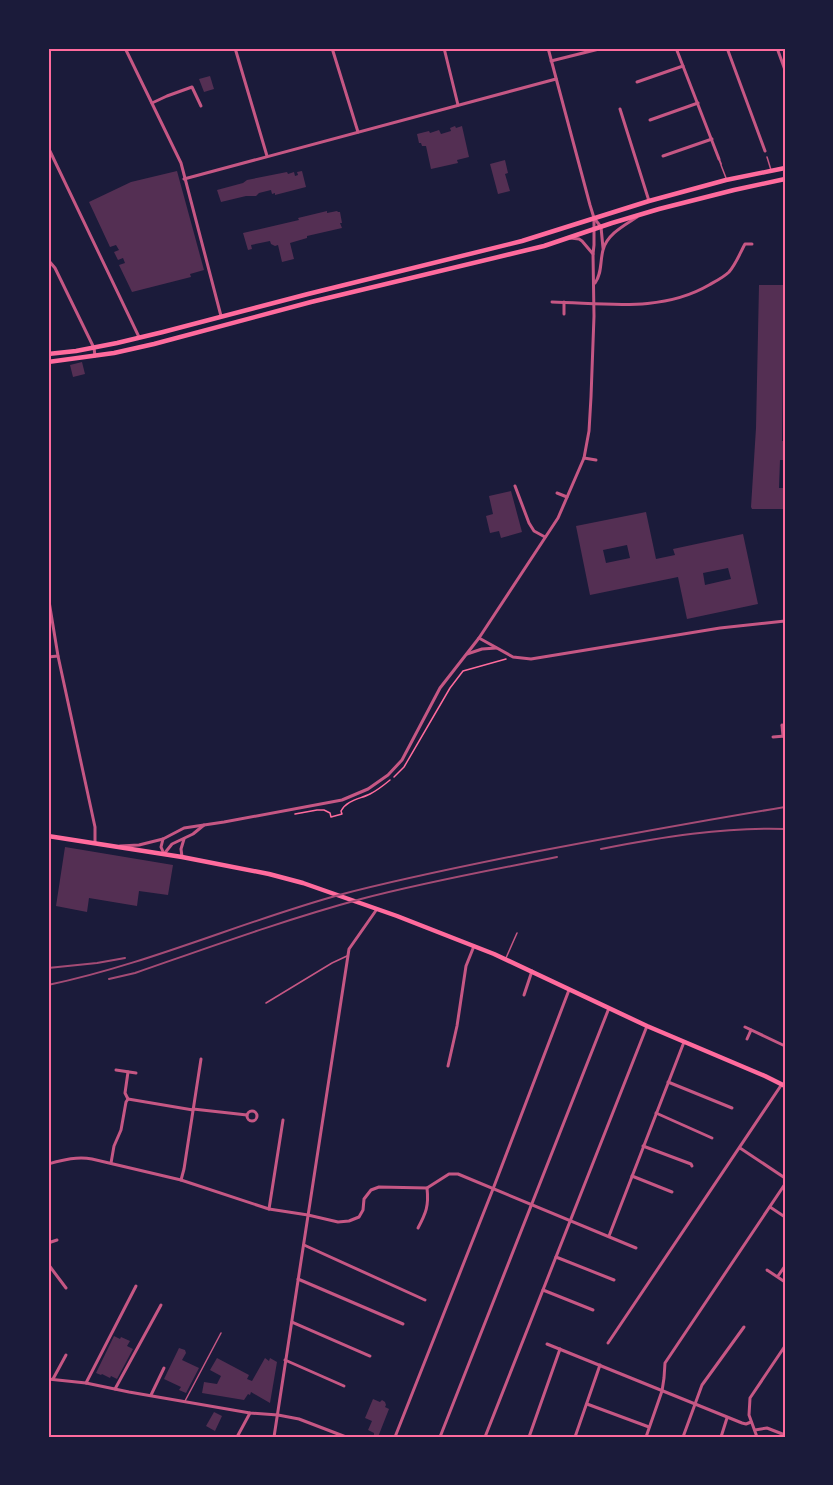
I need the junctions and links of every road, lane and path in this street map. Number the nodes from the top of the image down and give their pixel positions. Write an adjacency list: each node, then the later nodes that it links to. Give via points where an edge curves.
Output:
1 (125, 48): 17 (street)
2 (235, 48): 26 (street)
3 (332, 48): 22 (street)
4 (444, 48): 18 (street)
5 (548, 48): 10 (street)
6 (603, 48): 10 (street)
7 (676, 48): 12 (street)
8 (727, 48): 25 (street)
9 (777, 48): 11 (street)
10 (551, 61): 14 (street)
11 (784, 64): 13 (street)
12 (683, 66): 15 (street); 16 (street)
13 (785, 70)
14 (556, 79): 18 (street); 38 (street)
15 (637, 82)
16 (698, 103): 21 (street); 23 (street)
17 (152, 104): 19 (street, via 192,87); 33 (street, via 181,164)
18 (458, 105): 22 (street)
19 (201, 106)
20 (620, 109): 36 (street)
21 (650, 120)
22 (358, 132): 26 (street)
23 (711, 139): 27 (street); 29 (street)
24 (48, 147): 52 (street)
25 (765, 152): 28 (street)
26 (267, 156): 33 (street)
27 (663, 156)
28 (767, 157): 32 (lane)
29 (719, 159): 30 (street)
30 (721, 164): 35 (lane)
31 (785, 168): 32 (main road)
32 (772, 171): 35 (main road)
33 (184, 179): 51 (street)
34 (785, 179): 37 (main road)
35 (726, 180): 36 (main road)
36 (649, 201): 38 (main road)
37 (641, 214): 39 (main road); 43 (street, via 622,226)
38 (594, 218): 39 (street); 40 (street); 51 (main road, via 522,242)
39 (601, 227): 40 (main road); 43 (street)
40 (594, 229): 41 (main road); 44 (street)
41 (570, 238): 44 (street, via 582,240); 55 (main road)
42 (752, 244): 49 (street, via 745,244 728,273 690,294 657,303)
43 (603, 248): 46 (street, via 599,279)
44 (592, 254): 46 (street)
45 (49, 261): 53 (street)
46 (594, 284): 49 (street)
47 (552, 302): 48 (street)
48 (564, 302): 49 (street); 50 (street)
49 (594, 303): 57 (street, via 589,431)
50 (564, 314)
51 (221, 316): 52 (main road)
52 (139, 337): 53 (main road)
53 (94, 348): 54 (main road); 55 (street)
54 (48, 354)
55 (95, 356): 56 (main road)
56 (48, 362)
57 (584, 458): 58 (street); 61 (street)
58 (596, 460)
59 (515, 486): 62 (street, via 534,531)
60 (557, 493): 61 (street)
61 (567, 496): 62 (street)
62 (545, 537): 65 (street)
63 (48, 595): 68 (street)
64 (785, 621): 70 (street, via 531,659)
65 (479, 638): 66 (street); 67 (street)
66 (498, 648): 67 (street); 70 (street)
67 (466, 654): 75 (street, via 440,688 402,760 368,789 342,800)
68 (58, 656): 69 (street); 79 (street, via 95,827)
69 (48, 657)
70 (513, 657): 74 (path, via 463,671 404,767 380,789 347,804 342,814 331,817 330,813 317,810)
71 (782, 725): 72 (street)
72 (784, 736): 73 (street)
73 (773, 737)
74 (289, 815)
75 (205, 824): 77 (street); 78 (street, via 184,828)
76 (48, 836): 79 (main road)
77 (185, 837): 81 (street); 82 (street)
78 (163, 839): 80 (street); 81 (street)
79 (94, 843): 80 (main road)
80 (115, 846): 81 (main road)
81 (164, 854): 82 (main road)
82 (182, 857): 83 (main road, via 269,873)
83 (377, 909): 85 (main road); 86 (street)
84 (517, 933): 87 (lane)
85 (474, 946): 87 (main road); 100 (street, via 466,966)
86 (348, 955): 91 (lane); 128 (street)
87 (505, 959): 88 (main road)
88 (532, 971): 89 (main road); 90 (street)
89 (569, 990): 92 (main road); 123 (street)
90 (524, 996)
91 (266, 1003)
92 (609, 1008): 93 (main road); 125 (street)
93 (647, 1026): 97 (main road); 130 (street)
94 (745, 1028): 95 (street)
95 (751, 1030): 96 (street); 98 (street)
96 (747, 1039)
97 (684, 1042): 104 (street); 105 (main road)
98 (785, 1046)
99 (201, 1059): 108 (street)
100 (448, 1066)
101 (116, 1070): 102 (street)
102 (128, 1072): 103 (street); 106 (street)
103 (136, 1073)
104 (668, 1082): 107 (street); 109 (street)
105 (784, 1085): 114 (street)
106 (128, 1099): 108 (street); 115 (street)
107 (732, 1108)
108 (193, 1110): 110 (street); 120 (street)
109 (656, 1113): 112 (street); 113 (street)
110 (247, 1115)
111 (283, 1120): 127 (street)
112 (712, 1138)
113 (643, 1146): 117 (street); 118 (street)
114 (740, 1148): 119 (street); 156 (street)
115 (111, 1163): 116 (street, via 83,1157); 120 (street)
116 (48, 1164)
117 (692, 1166)
118 (632, 1176): 124 (street); 133 (street)
119 (785, 1178)
120 (181, 1179): 127 (street)
121 (785, 1184): 126 (street)
122 (427, 1188): 123 (street, via 449,1174 458,1174); 128 (street, via 370,1190 359,1217 350,1221); 131 (street, via 427,1210)
123 (493, 1189): 125 (street); 185 (street)
124 (672, 1192)
125 (531, 1205): 130 (street); 186 (street)
126 (770, 1207): 129 (street); 170 (street, via 665,1363)
127 (269, 1209): 128 (street)
128 (308, 1215): 136 (street)
129 (785, 1217)
130 (570, 1221): 133 (street); 138 (street)
131 (418, 1228)
132 (48, 1236): 135 (street)
133 (609, 1236): 137 (street)
134 (57, 1240): 135 (street)
135 (49, 1242)
136 (304, 1245): 143 (street); 149 (street)
137 (636, 1248)
138 (556, 1257): 144 (street); 148 (street)
139 (48, 1264): 147 (street)
140 (785, 1266): 142 (street)
141 (767, 1270): 142 (street)
142 (778, 1276): 145 (street)
143 (298, 1279): 152 (street); 153 (street)
144 (614, 1280)
145 (785, 1282)
146 (136, 1286): 167 (street)
147 (66, 1288)
148 (543, 1290): 151 (street); 187 (street)
149 (426, 1300)
150 (161, 1305): 169 (street)
151 (593, 1310)
152 (292, 1322): 161 (street); 162 (street)
153 (403, 1324)
154 (744, 1327): 174 (street, via 702,1385)
155 (221, 1333): 172 (lane)
156 (608, 1343)
157 (547, 1344): 159 (street)
158 (785, 1346): 178 (street, via 750,1398)
159 (560, 1349): 163 (street); 188 (street)
160 (66, 1355): 166 (street)
161 (370, 1356)
162 (285, 1360): 168 (street); 176 (street)
163 (600, 1365): 170 (street); 173 (street)
164 (164, 1368): 171 (street)
165 (48, 1379): 166 (street)
166 (53, 1379): 167 (street)
167 (86, 1383): 169 (street)
168 (344, 1386)
169 (115, 1389): 171 (street)
170 (662, 1391): 174 (street); 179 (street)
171 (151, 1395): 172 (street)
172 (185, 1401): 175 (street)
173 (586, 1404): 179 (street); 189 (street)
174 (694, 1405): 177 (street); 191 (street)
175 (250, 1413): 176 (street); 182 (street)
176 (278, 1415): 183 (street); 184 (street)
177 (727, 1418): 178 (street); 192 (street)
178 (752, 1422): 180 (street)
179 (650, 1427): 190 (street)
180 (755, 1430): 181 (street, via 772,1429); 193 (street)
181 (785, 1435)
182 (237, 1437)
183 (274, 1437)
184 (346, 1437)
185 (395, 1437)
186 (440, 1437)
187 (485, 1437)
188 (529, 1437)
189 (574, 1437)
190 (646, 1437)
191 (683, 1437)
192 (721, 1437)
193 (757, 1437)

